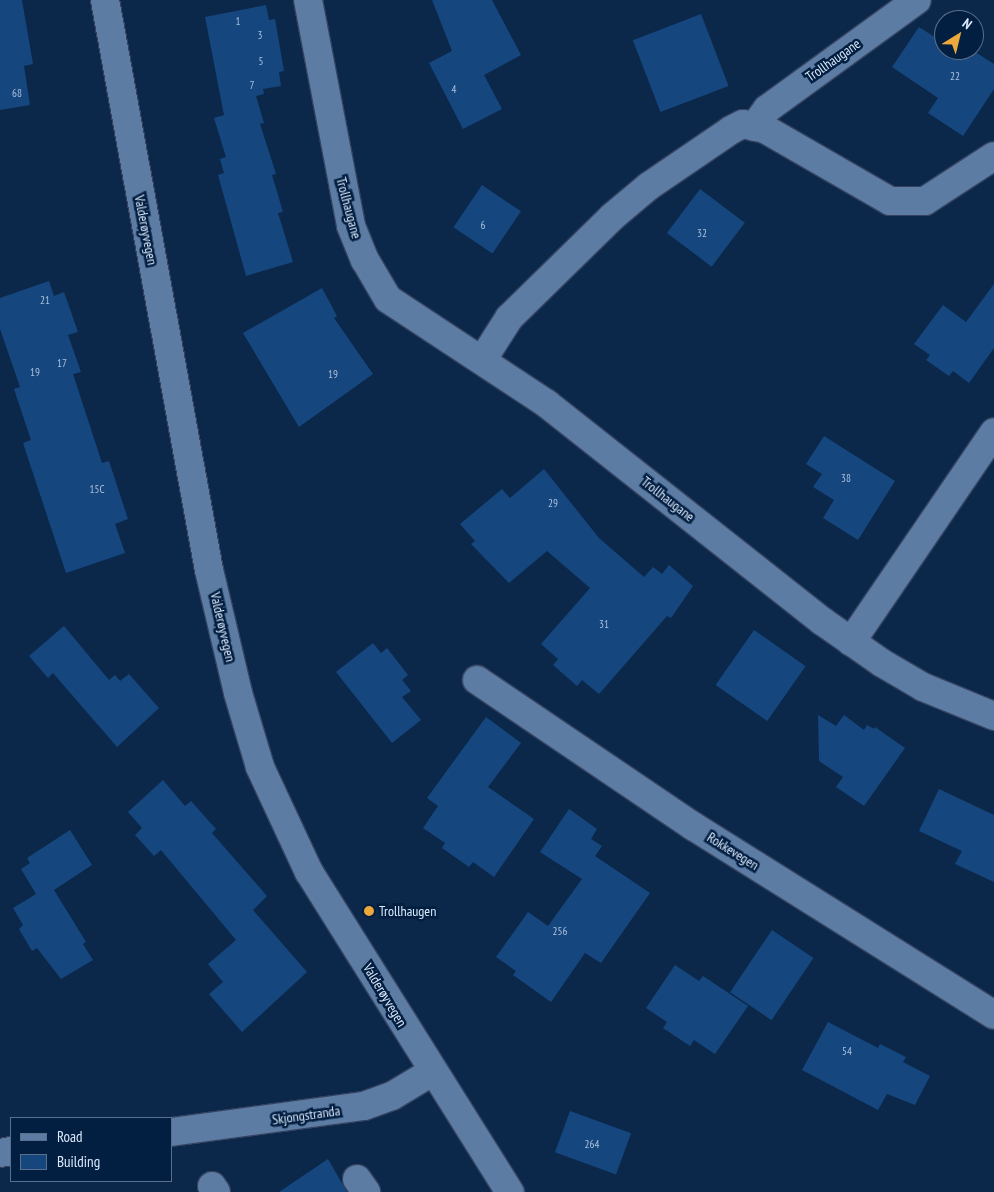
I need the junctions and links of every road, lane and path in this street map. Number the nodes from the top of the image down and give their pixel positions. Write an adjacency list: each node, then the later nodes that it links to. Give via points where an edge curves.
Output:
1 (105, 0): 12 (street, Valderøyvegen, via 209,570 238,693 260,767 309,872)
2 (308, 0): 6 (street, Trollhaugane, via 342,189 351,226 365,260 388,299)
3 (918, 0): 4 (street, Trollhaugane, via 767,109)
4 (754, 127): 5 (street, via 773,134 890,201 925,201); 6 (street, via 743,124 731,130 649,186 612,217 509,318)
5 (994, 156)
6 (483, 359): 8 (street, Trollhaugane, via 547,404)
7 (994, 432): 8 (street)
8 (851, 642): 10 (street, Trollhaugane, via 923,687)
9 (478, 680): 11 (street, Rokkevegen, via 693,826)
10 (994, 716)
11 (994, 1015)
12 (432, 1072): 13 (street, Skjongstranda, via 392,1096 364,1106); 14 (street, Valderøyvegen)
13 (172, 1132)
14 (510, 1192)

